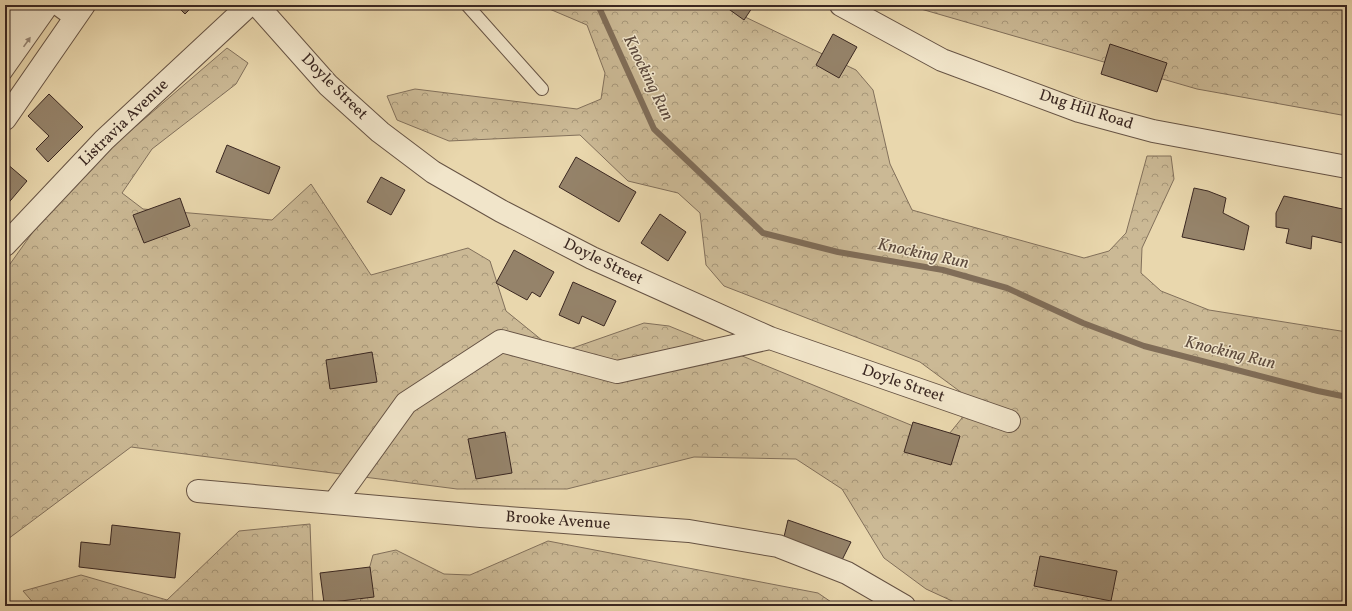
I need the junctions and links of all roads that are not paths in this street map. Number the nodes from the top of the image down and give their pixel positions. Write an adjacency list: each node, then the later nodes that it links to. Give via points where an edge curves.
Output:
1 (15, 5): 10 (lane)
2 (27, 5): 11 (lane)
3 (40, 5): 12 (lane)
4 (249, 5): 17 (street, Listravia Avenue, via 104,140)
5 (257, 5): 18 (street, Doyle Street, via 328,85 380,132 433,172 592,258)
6 (467, 5): 14 (lane)
7 (841, 5): 16 (street, Dug Hill Road, via 942,60 1079,111 1154,131)
8 (52, 6): 9 (lane); 13 (lane, one-way to 8)
9 (79, 13): 15 (street)
10 (5, 20)
11 (5, 36)
12 (5, 55)
13 (5, 74)
14 (542, 89)
15 (5, 119)
16 (1347, 167)
17 (5, 245)
18 (770, 338): 19 (street, Doyle Street); 21 (street, via 617,372 501,341 406,403)
19 (1009, 421)
20 (198, 491): 21 (street, Brooke Avenue)
21 (334, 503): 22 (street, Brooke Avenue, via 689,531 778,546 847,573)
22 (904, 606)

